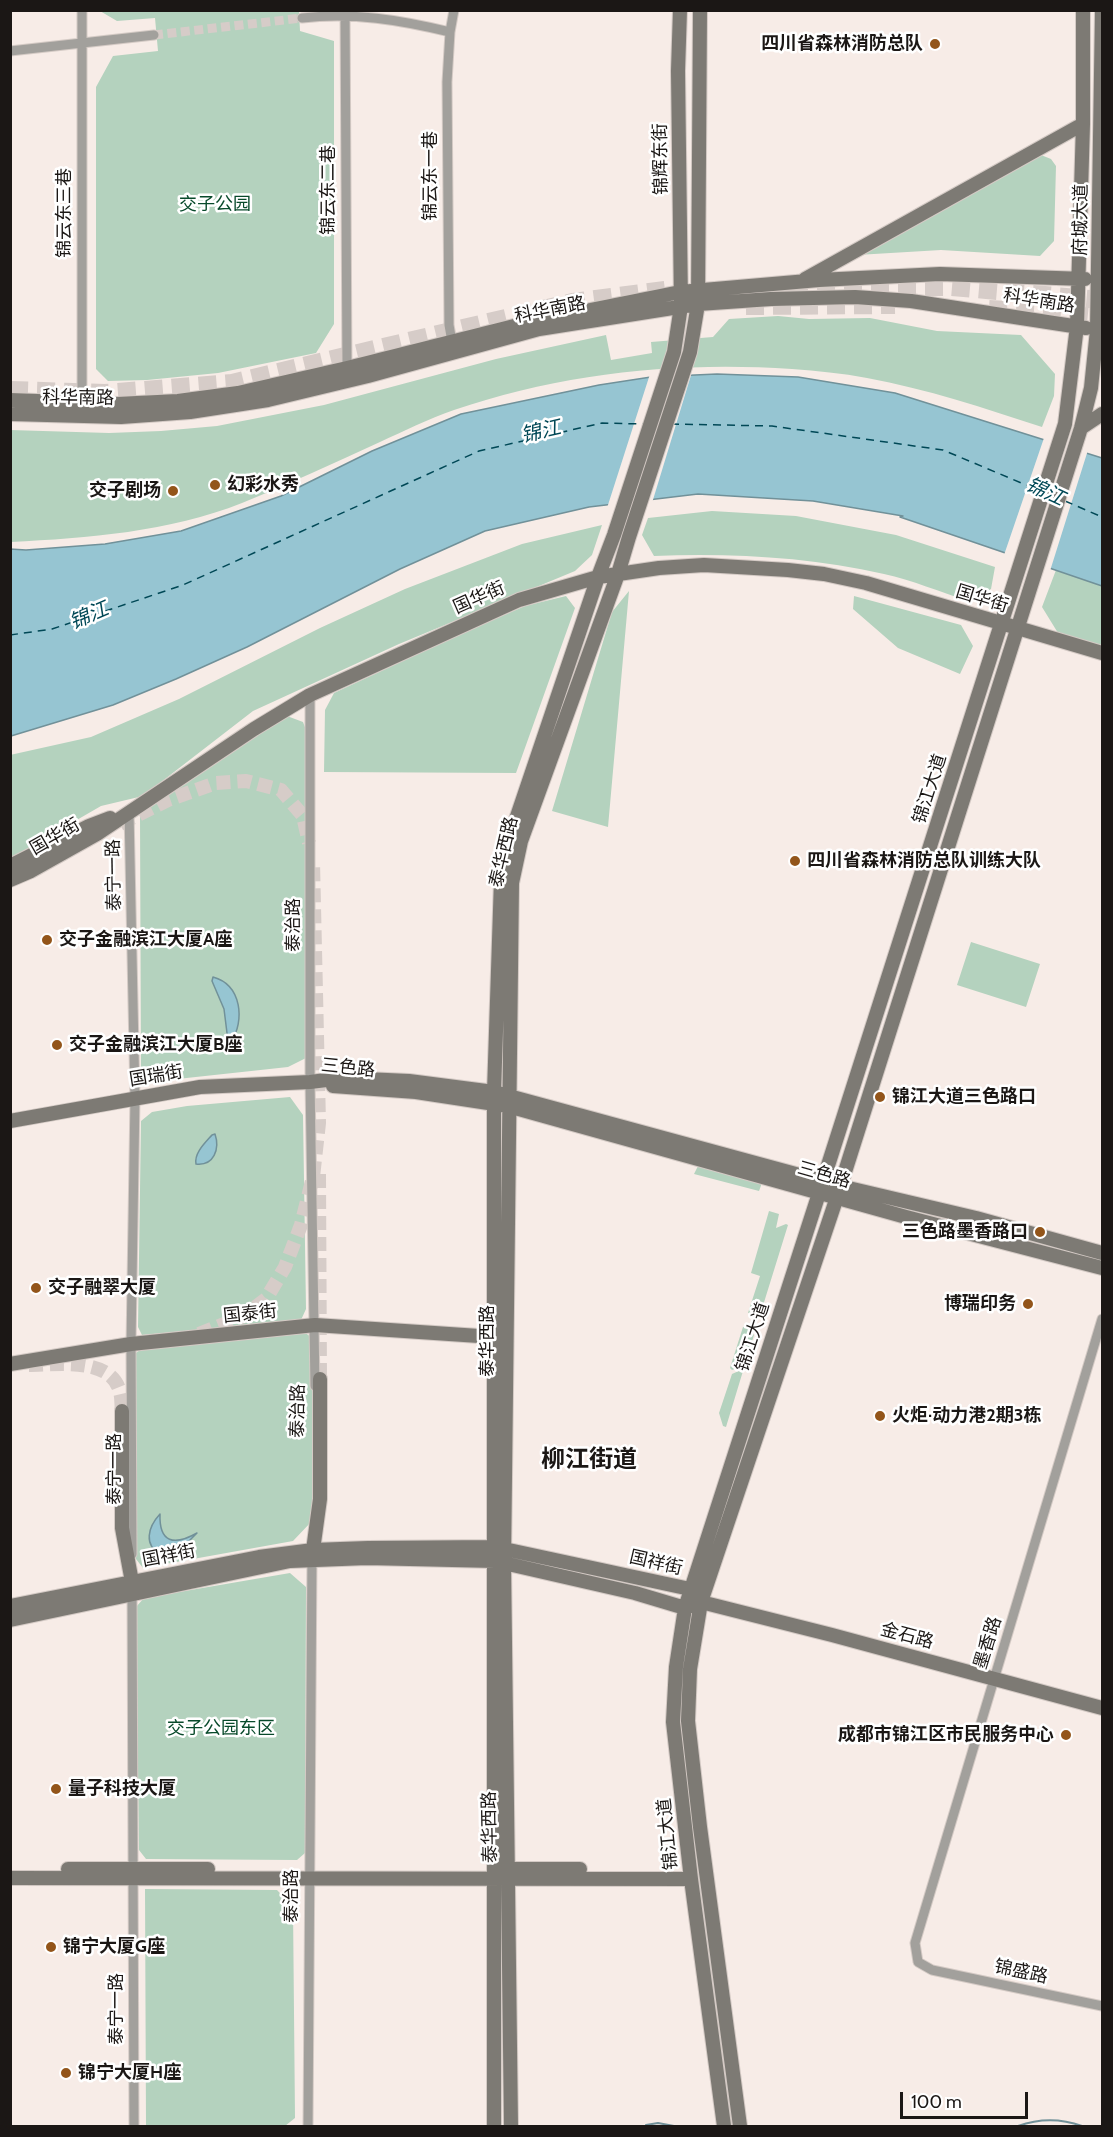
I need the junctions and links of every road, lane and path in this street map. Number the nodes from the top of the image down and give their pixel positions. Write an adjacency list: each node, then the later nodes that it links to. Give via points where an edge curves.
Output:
1 (82, 10): 11 (street, 锦云东三巷)
2 (454, 10): 9 (street, 锦云东一巷)
3 (680, 10): 17 (street, 锦辉东街)
4 (700, 10): 18 (street, 锦辉东街)
5 (1083, 10): 13 (street, 府城大道)
6 (1102, 10): 15 (street, 府城大道)
7 (344, 13): 8 (street); 9 (street); 25 (street, 锦云东二巷)
8 (302, 18)
9 (450, 32): 22 (street, 锦云东一巷, via 447,82)
10 (154, 35): 11 (street)
11 (82, 43): 12 (street); 29 (street, 锦云东三巷)
12 (10, 51)
13 (1083, 124): 14 (street, 府城大道); 16 (street)
14 (1078, 278): 15 (street, 科华南路); 16 (street, 科华南路, via 940,274); 20 (street, 府城大道)
15 (1100, 280): 21 (street, 府城大道)
16 (800, 282): 18 (street, 科华南路)
17 (680, 292): 18 (street, 科华南路); 19 (street, 锦辉东街); 22 (street, 科华南路)
18 (698, 297): 19 (street, 科华南路); 20 (street, 科华南路, via 911,301); 24 (street, 锦辉东街)
19 (681, 306): 23 (street, 锦辉东街); 29 (street, 科华南路, via 539,329 268,400 120,417)
20 (1077, 326): 21 (street, 科华南路); 35 (street, 府城大道, via 1065,424)
21 (1100, 330): 27 (street, 府城大道)
22 (452, 342): 25 (street, 科华南路)
23 (674, 352): 34 (street, 泰华西路)
24 (690, 352): 33 (street, 泰华西路)
25 (347, 368): 29 (street, 科华南路, via 238,393)
26 (1102, 378): 27 (street)
27 (1091, 388): 32 (street, 府城大道)
28 (10, 400): 29 (street, 科华南路)
29 (82, 410): 30 (street, 科华南路)
30 (10, 414)
31 (1102, 414): 32 (street)
32 (1081, 428): 36 (street, 府城大道)
33 (618, 574): 34 (street, 国华街); 37 (street, 国华街, via 704,565 815,573 866,583); 46 (street, 泰华西路, via 521,841 512,883)
34 (598, 578): 40 (street, 国华街, via 519,600); 46 (street, 泰华西路, via 508,843 501,880)
35 (1016, 581): 37 (street, 锦江大道)
36 (1031, 585): 38 (street, 锦江大道)
37 (1003, 623): 38 (street, 国华街); 48 (street, 锦江大道)
38 (1017, 628): 39 (street, 国华街); 49 (street, 锦江大道)
39 (1102, 653)
40 (310, 695): 41 (street, 国华街); 44 (street, 泰治路)
41 (129, 811): 42 (street, via 89,826); 43 (street, 国华街, via 97,834); 45 (street, 泰宁一路)
42 (10, 866)
43 (10, 880)
44 (310, 1082): 45 (street, 国瑞街, via 200,1087); 46 (street, 三色路); 53 (street, 泰治路)
45 (135, 1098): 47 (street, 国瑞街); 55 (street, 泰宁一路)
46 (501, 1099): 48 (street, 三色路); 54 (street, 泰华西路); 60 (street, 泰华西路)
47 (10, 1120)
48 (821, 1187): 49 (street, 三色路); 62 (street, 锦江大道)
49 (839, 1192): 50 (street, 三色路, via 976,1218); 51 (street, 三色路); 63 (street, 锦江大道)
50 (1102, 1253)
51 (1102, 1268)
52 (1102, 1319): 67 (street, 墨香路)
53 (315, 1325): 54 (street, 国泰街); 55 (street, 国泰街); 59 (street, 泰治路)
54 (494, 1337): 60 (street, 泰华西路)
55 (131, 1344): 56 (street, 国泰街); 61 (street, 泰宁一路)
56 (10, 1364)
57 (320, 1379): 59 (street, via 320,1499)
58 (122, 1411): 61 (street, via 122,1528)
59 (312, 1555): 60 (street, 国祥街); 61 (street, 国祥街); 70 (street, 泰治路)
60 (500, 1555): 62 (street, 国祥街); 65 (street, 国祥街); 72 (street, 泰华西路)
61 (132, 1588): 64 (street, 国祥街); 66 (street, 国祥街); 71 (street, 泰宁一路)
62 (690, 1589): 63 (street, 国祥街); 65 (street, 锦江大道)
63 (700, 1602): 65 (street); 67 (street, 金石路); 82 (street, 锦江大道, via 690,1669 688,1721)
64 (10, 1606)
65 (685, 1608): 73 (street, 锦江大道, via 673,1722)
66 (10, 1620)
67 (995, 1678): 68 (street, 金石路); 75 (street, 墨香路, via 915,1944 918,1962)
68 (1102, 1708)
69 (10, 1869): 71 (street)
70 (309, 1873): 71 (street); 72 (street); 78 (street, 泰治路)
71 (133, 1874): 74 (street); 77 (street, 泰宁一路)
72 (502, 1874): 73 (street); 79 (street, 泰华西路); 80 (street, 泰华西路)
73 (690, 1874): 81 (street, 锦江大道)
74 (10, 1878)
75 (932, 1970): 76 (street, 锦盛路)
76 (1102, 2006)
77 (134, 2127)
78 (308, 2127)
79 (494, 2127)
80 (511, 2127)
81 (724, 2127)
82 (740, 2127)

